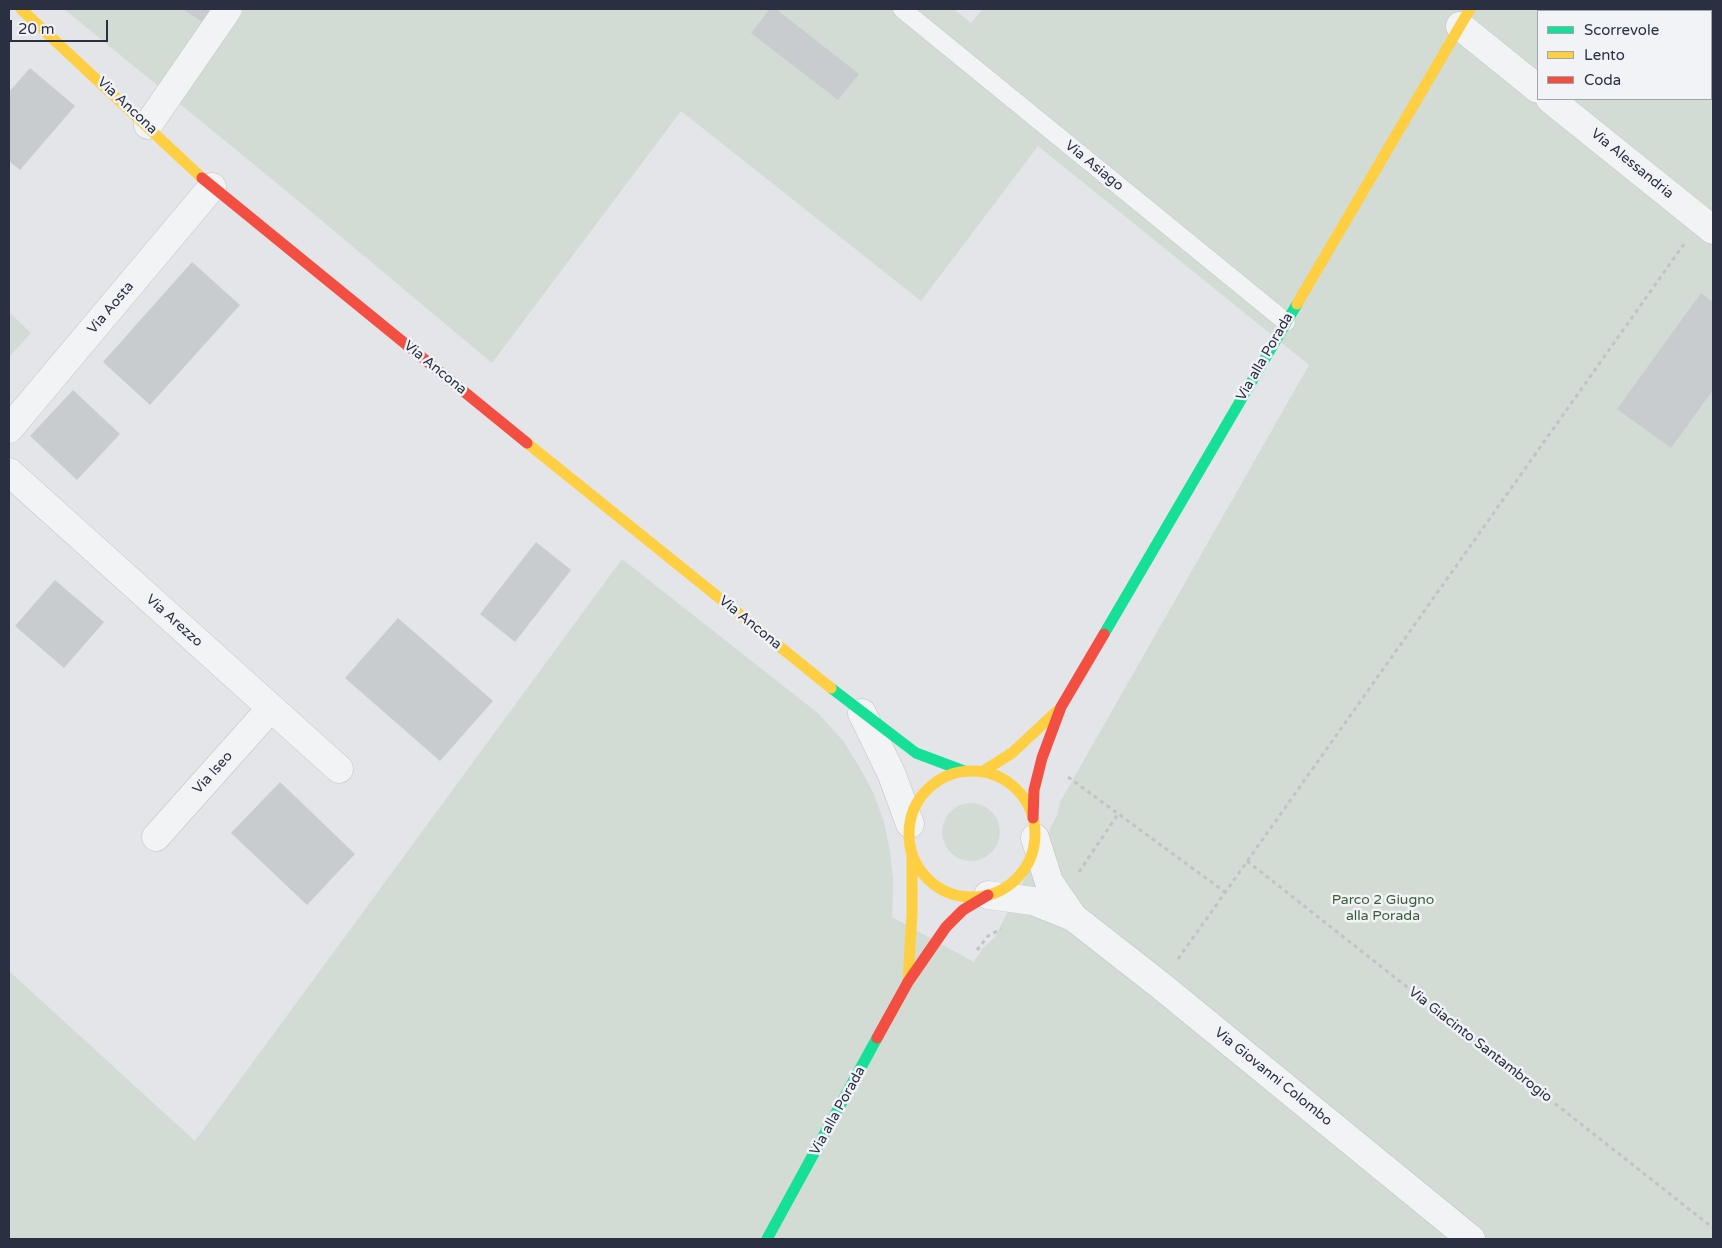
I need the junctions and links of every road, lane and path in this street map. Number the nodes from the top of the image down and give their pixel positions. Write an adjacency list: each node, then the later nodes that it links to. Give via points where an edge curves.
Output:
1 (21, 9): 7 (street, Via Ancona)
2 (228, 9): 7 (street)
3 (902, 9): 10 (lane, Via Asiago)
4 (1465, 18): 5 (street); 10 (street, Via alla Porada)
5 (1537, 88)
6 (1551, 100): 9 (street, Via Alessandria)
7 (148, 125): 8 (street, Via Ancona)
8 (212, 187): 11 (street, Via Aosta); 15 (street, Via Ancona)
9 (1707, 225): 25 (path)
10 (1286, 322): 13 (street, Via alla Porada)
11 (9, 429)
12 (9, 472): 14 (street, Via Arezzo)
13 (1061, 706): 18 (street, Via alla Porada, via 1012,754); 22 (street, Via alla Porada, via 1034,790)
14 (270, 708): 16 (street, Via Arezzo); 23 (street, Via Iseo)
15 (862, 713): 17 (street, Via Ancona, via 916,753); 21 (street, Via Ancona)
16 (339, 769)
17 (964, 772): 18 (street); 21 (street, via 933,784 922,795)
18 (982, 772): 22 (street, via 1013,786 1025,799)
19 (1067, 776): 20 (path)
20 (1118, 814): 26 (path); 27 (path)
21 (910, 824): 24 (street)
22 (1034, 828): 28 (street, via 1030,858 1020,875 1005,888); 29 (street, Via Giovanni Colombo, via 1048,882)
23 (156, 837)
24 (912, 854): 28 (street, via 918,867 940,888 970,897); 32 (street, Via alla Porada)
25 (1247, 861): 27 (path); 34 (path, Via Giacinto Santambrogio)
26 (1077, 875)
27 (1225, 892): 33 (path)
28 (988, 895): 29 (street, Via Giovanni Colombo, via 1033,901); 32 (street, Via alla Porada, via 963,910 946,927)
29 (1073, 917): 33 (street, Via Giovanni Colombo)
30 (1006, 926): 31 (path, via 988,936)
31 (977, 950)
32 (908, 982): 35 (street, Via alla Porada)
33 (1160, 985): 36 (street, Via Giovanni Colombo)
34 (1713, 1228)
35 (767, 1239)
36 (1471, 1239)

